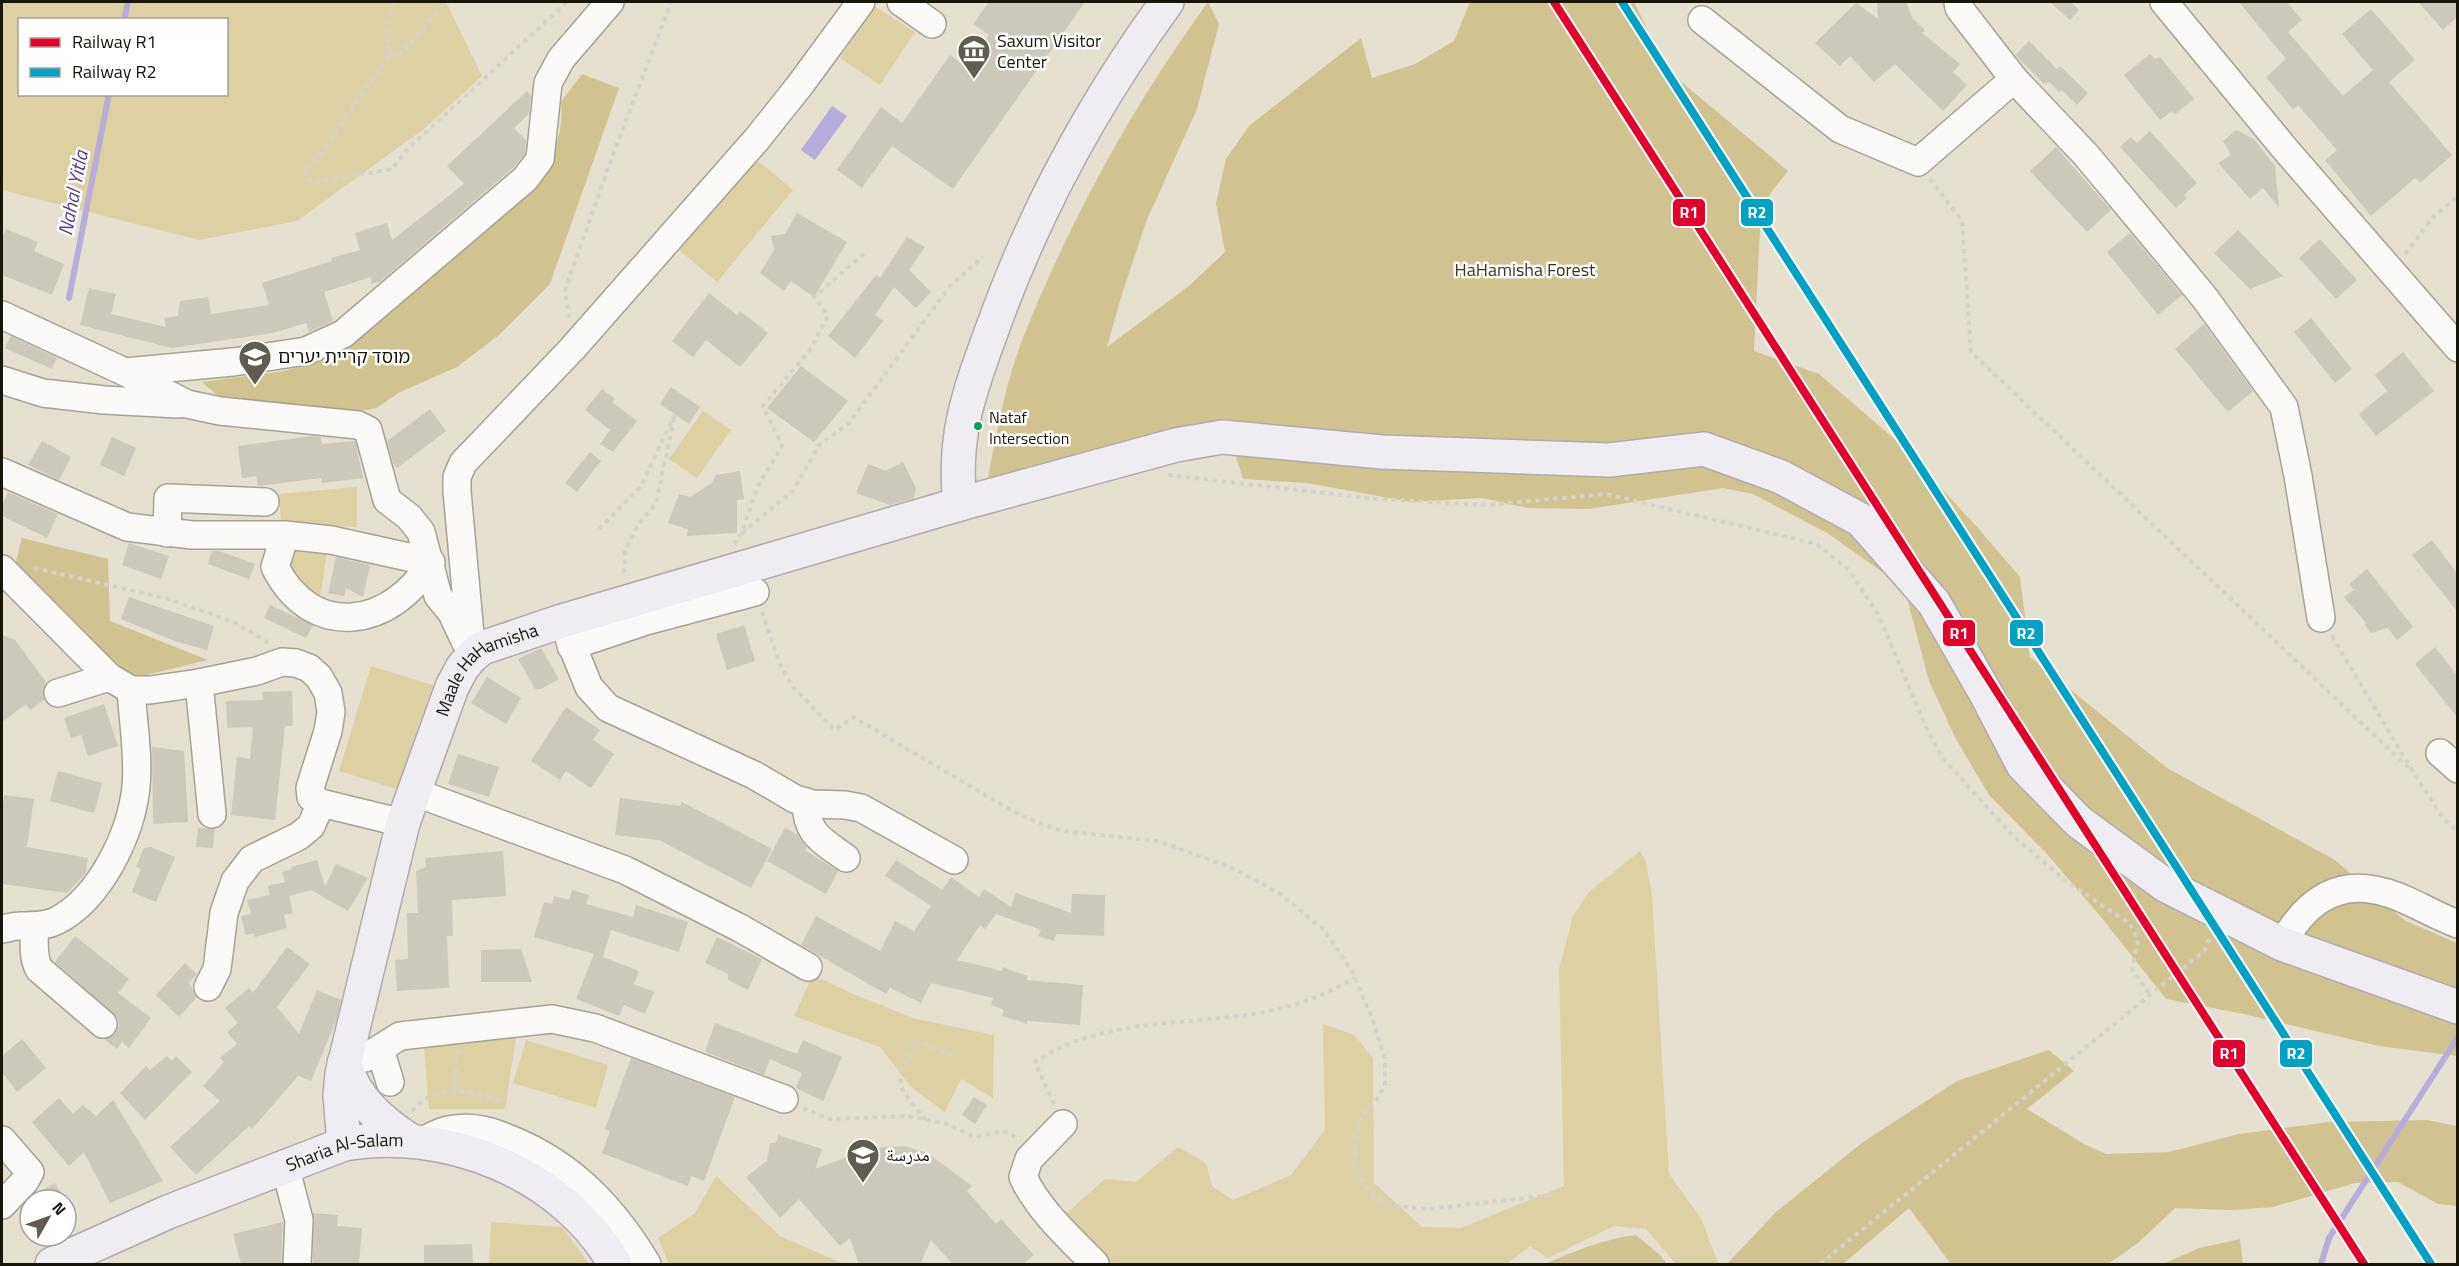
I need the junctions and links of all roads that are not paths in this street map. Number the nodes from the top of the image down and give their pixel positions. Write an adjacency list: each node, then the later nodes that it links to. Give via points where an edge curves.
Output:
1 (610, 2): 12 (street, via 561,59 548,83 540,159 535,166 343,334 306,351)
2 (861, 2): 25 (street, via 757,139 573,349 463,463 457,477)
3 (901, 2): 8 (street)
4 (1167, 2): 17 (main road, via 1071,150 1003,298 960,429)
5 (1958, 2): 9 (street)
6 (2164, 2): 11 (street, via 2285,150)
7 (1702, 20): 9 (street, via 1840,129 1918,162)
8 (932, 24)
9 (2014, 80): 23 (street, via 2086,156 2204,297 2284,407)
10 (2, 315): 12 (street)
11 (2457, 348)
12 (125, 372): 14 (street)
13 (2, 380): 14 (street, via 43,393)
14 (187, 404): 20 (street, via 358,425 368,430 387,500 422,532)
15 (2, 472): 18 (street, via 127,527)
16 (265, 502): 18 (street, via 168,498)
17 (960, 504): 24 (main road, Maale HaHamisha, via 623,603); 38 (main road, Maale HaHamisha, via 1222,436 1382,452 1609,460 1704,449 1781,477 1862,520 1934,603 2023,765 2079,822 2165,885)
18 (166, 533): 19 (street)
19 (285, 535): 20 (street, via 331,540); 20 (street, via 275,567 282,581 300,601 320,612 345,618 369,616 395,603 421,580)
20 (431, 562): 25 (street, via 438,596 452,613)
21 (12, 567): 27 (street)
22 (755, 592): 24 (street, via 646,621)
23 (2321, 618)
24 (566, 634): 25 (main road, Maale HaHamisha, via 498,641); 30 (street, via 589,687 608,708)
25 (472, 656): 29 (main road, Maale HaHamisha, via 452,687)
26 (199, 683): 27 (street, via 150,690); 31 (street, via 282,662 309,668 328,693 331,712 310,788 311,797); 32 (street)
27 (120, 684): 28 (street); 37 (street, via 136,784 132,816 117,852 97,884 76,907 55,922)
28 (58, 693)
29 (414, 792): 33 (main road, Maale HaHamisha); 39 (street, via 625,870)
30 (806, 802): 34 (street, via 813,833); 35 (street, via 861,808)
31 (321, 803): 33 (street); 40 (street, via 311,826 252,859 235,881 224,913 217,969)
32 (212, 814)
33 (403, 823): 44 (main road, Maale HaHamisha)
34 (846, 858)
35 (954, 860)
36 (2457, 924): 38 (street, via 2376,890 2349,888 2313,903)
37 (11, 931): 42 (street, via 36,946 33,958 39,969)
38 (2282, 944): 41 (main road, Maale HaHamisha)
39 (808, 967)
40 (208, 987)
41 (2457, 1007)
42 (104, 1024)
43 (380, 1049): 44 (street, via 359,1060); 45 (street); 46 (street, via 400,1035 552,1019 576,1022)
44 (345, 1061): 48 (main road, via 349,1080 368,1107 384,1123); 50 (main road, Maale HaHamisha, via 340,1095)
45 (390, 1082)
46 (784, 1099)
47 (1063, 1124): 57 (street, via 1037,1151 1023,1177 1030,1192)
48 (412, 1139): 50 (main road, Sharia Al-Salam, via 368,1139); 55 (main road, Sharia Al-Salam, via 491,1161 546,1190 592,1231); 56 (street, via 475,1128 528,1146 586,1185 610,1209)
49 (2, 1140): 52 (street, via 30,1172)
50 (344, 1144): 51 (main road, Sharia Al-Salam)
51 (285, 1166): 53 (main road, Sharia Al-Salam); 54 (street, via 299,1220)
52 (2, 1205)
53 (52, 1264)
54 (297, 1264)
55 (615, 1264)
56 (647, 1264)
57 (1095, 1264)

